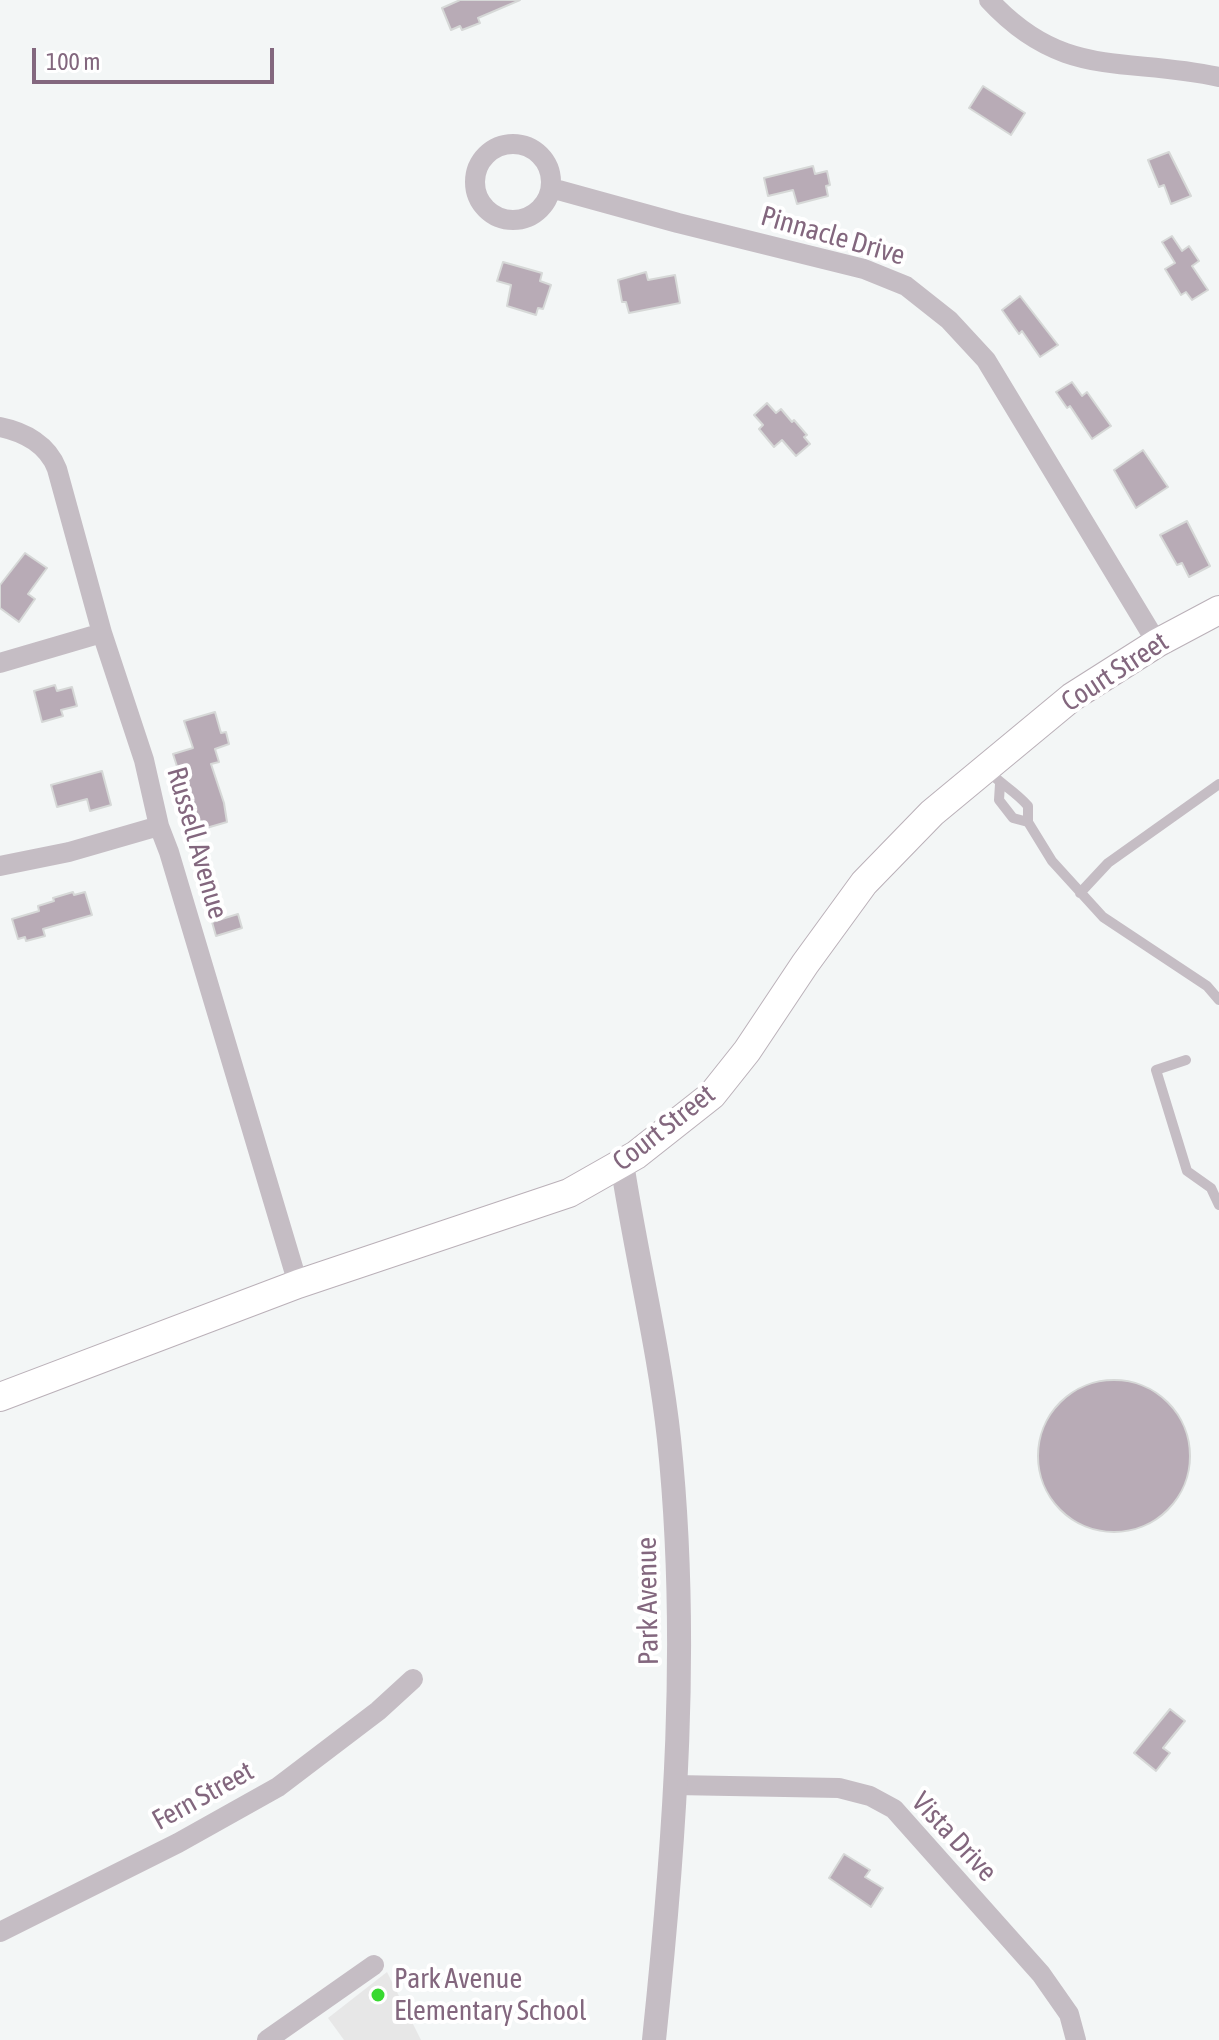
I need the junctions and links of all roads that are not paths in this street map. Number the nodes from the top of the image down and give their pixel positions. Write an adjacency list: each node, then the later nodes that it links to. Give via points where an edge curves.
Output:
1 (989, 0): 2 (street, via 1044,45 1076,57)
2 (1219, 77)
3 (551, 188): 7 (street, Pinnacle Drive, via 864,269 906,286 949,320 986,360)
4 (0, 427): 6 (street, Russell Avenue, via 34,440 53,458)
5 (1219, 610): 7 (main road, Court Street)
6 (102, 633): 8 (street); 12 (street, Russell Avenue, via 144,760)
7 (1157, 643): 9 (main road, Court Street, via 1072,697)
8 (0, 663)
9 (993, 776): 11 (lane, via 1028,806); 11 (lane, via 999,800 1013,818); 17 (main road, Court Street, via 932,813 864,883 712,1095)
10 (1219, 784): 14 (lane, via 1108,863)
11 (1028, 822): 14 (lane)
12 (159, 826): 13 (street); 19 (street, Russell Avenue)
13 (0, 866)
14 (1080, 893): 15 (lane, via 1103,917 1207,986)
15 (1219, 1000)
16 (1186, 1060): 18 (lane, via 1156,1070 1187,1171 1211,1188)
17 (622, 1163): 19 (main road, Court Street, via 569,1193); 22 (street, Park Avenue, via 669,1436 676,1526)
18 (1219, 1205)
19 (298, 1284): 20 (main road, Court Street)
20 (0, 1397)
21 (413, 1679): 23 (street, Fern Street, via 278,1787)
22 (675, 1785): 26 (street, Park Avenue); 27 (street, Vista Drive, via 839,1788 894,1809 1041,1974 1069,2014)
23 (0, 1932)
24 (374, 1965): 25 (street)
25 (267, 2040)
26 (654, 2040)
27 (1076, 2040)

